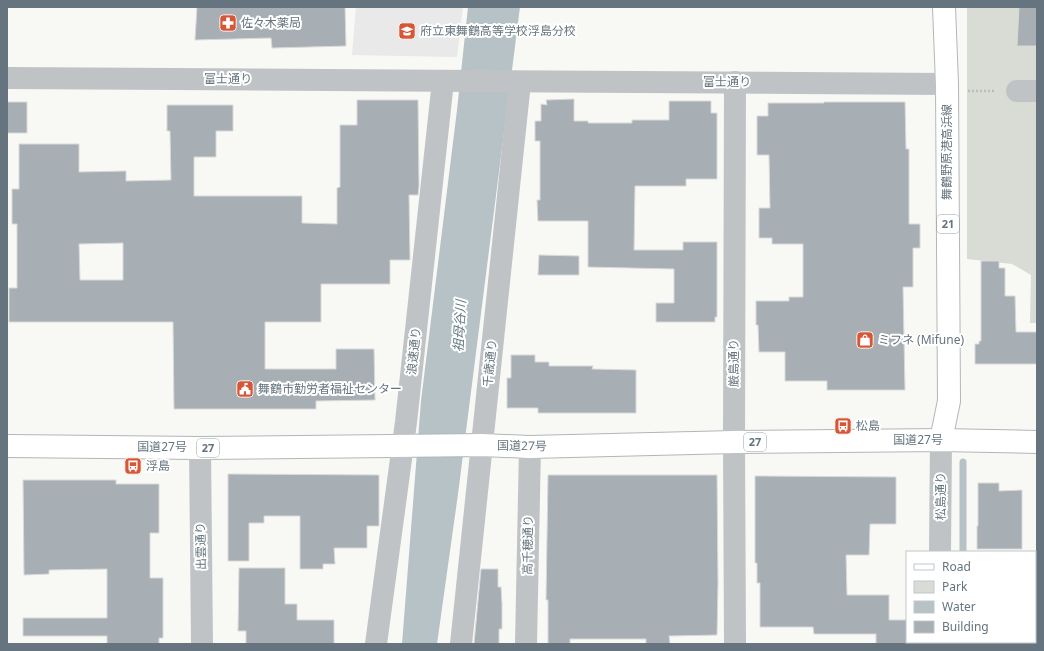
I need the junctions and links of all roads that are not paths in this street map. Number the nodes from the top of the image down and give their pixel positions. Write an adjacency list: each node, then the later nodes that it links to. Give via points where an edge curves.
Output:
1 (944, 7): 6 (main road, 舞鶴野原港高浜線 / 21)
2 (7, 78): 3 (street, 富士通り)
3 (446, 81): 4 (street, 富士通り); 10 (street, 浪速通り)
4 (514, 82): 5 (street, 富士通り); 11 (street, 千歳通り)
5 (735, 82): 6 (street, 富士通り); 8 (street, 厳島通り)
6 (956, 87): 7 (main road, 舞鶴野原港高浜線 / 21, via 949,401)
7 (941, 440): 8 (main road, 国道27号 / 27); 9 (main road, 国道27号 / 27); 15 (street, 松島通り)
8 (734, 442): 13 (main road, 国道27号 / 27); 20 (street, 厳島通り)
9 (1037, 442)
10 (405, 445): 11 (main road, 国道27号 / 27); 14 (main road, 国道27号 / 27); 17 (street, 浪速通り)
11 (477, 445): 13 (main road, 国道27号 / 27); 18 (street, 千歳通り)
12 (7, 446): 14 (main road, 国道27号 / 27)
13 (530, 447): 19 (street, 高千穂通り)
14 (200, 448): 16 (street, 出雲通り)
15 (940, 551)
16 (202, 644)
17 (376, 644)
18 (461, 644)
19 (526, 644)
20 (735, 644)

